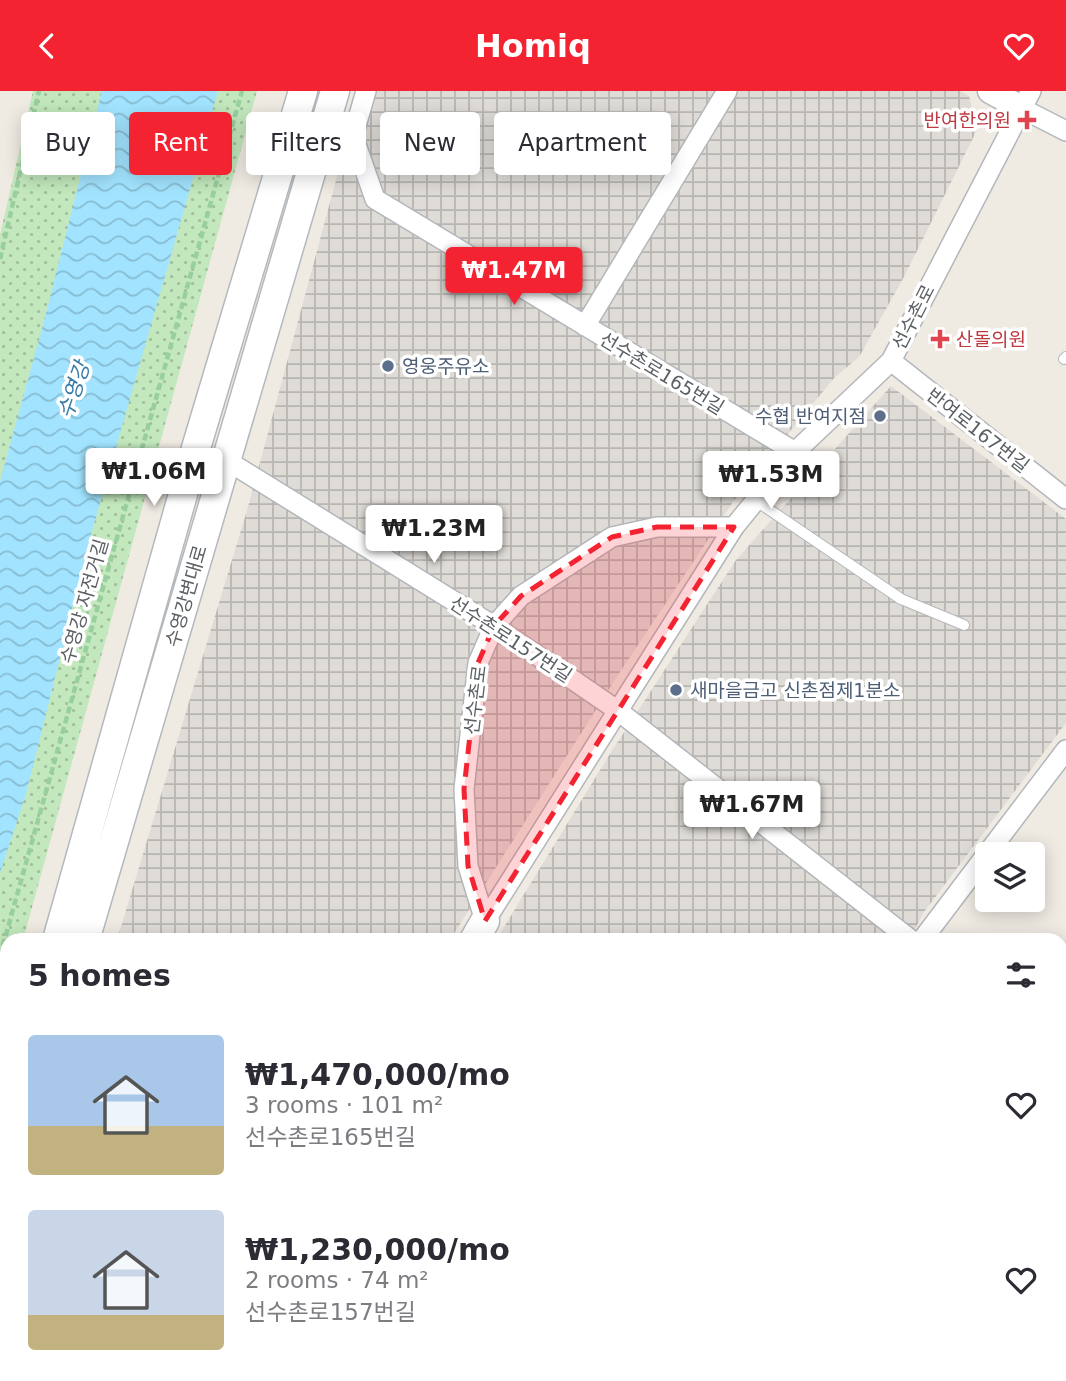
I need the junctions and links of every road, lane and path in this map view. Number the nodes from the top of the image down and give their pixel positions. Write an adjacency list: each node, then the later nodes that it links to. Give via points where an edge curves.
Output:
1 (39, 91): 10 (path)
2 (242, 91): 25 (path, 수영강 자전거길)
3 (303, 91): 26 (main road, 수영강변대로)
4 (335, 91): 14 (main road, 수영강변대로)
5 (366, 91): 11 (street, 선수촌로165번길, via 353,136 375,199)
6 (727, 91): 11 (street)
7 (990, 91): 8 (street)
8 (1026, 99): 9 (street); 12 (street, 선수촌로)
9 (1066, 131)
10 (0, 258)
11 (585, 326): 13 (street, 선수촌로165번길)
12 (891, 361): 13 (street, 선수촌로); 16 (street, 반여로167번길)
13 (794, 452): 15 (street, 선수촌로)
14 (226, 460): 19 (street, 선수촌로157번길); 27 (main road, 수영강변대로)
15 (755, 499): 17 (street, 선수촌로); 18 (lane, via 901,599)
16 (1066, 499)
17 (734, 527): 19 (street, 선수촌로, via 657,527 611,537 521,596); 20 (street, 선수촌로)
18 (964, 625)
19 (494, 626): 20 (street, 선수촌로157번길); 24 (street, 선수촌로, via 478,663 464,789 468,866)
20 (617, 710): 24 (street, 선수촌로); 28 (street, 선수촌로157번길)
21 (1066, 750): 22 (street)
22 (996, 842)
23 (975, 870): 29 (street)
24 (479, 931)
25 (7, 933)
26 (59, 933)
27 (87, 933)
28 (902, 933)
29 (927, 933)

